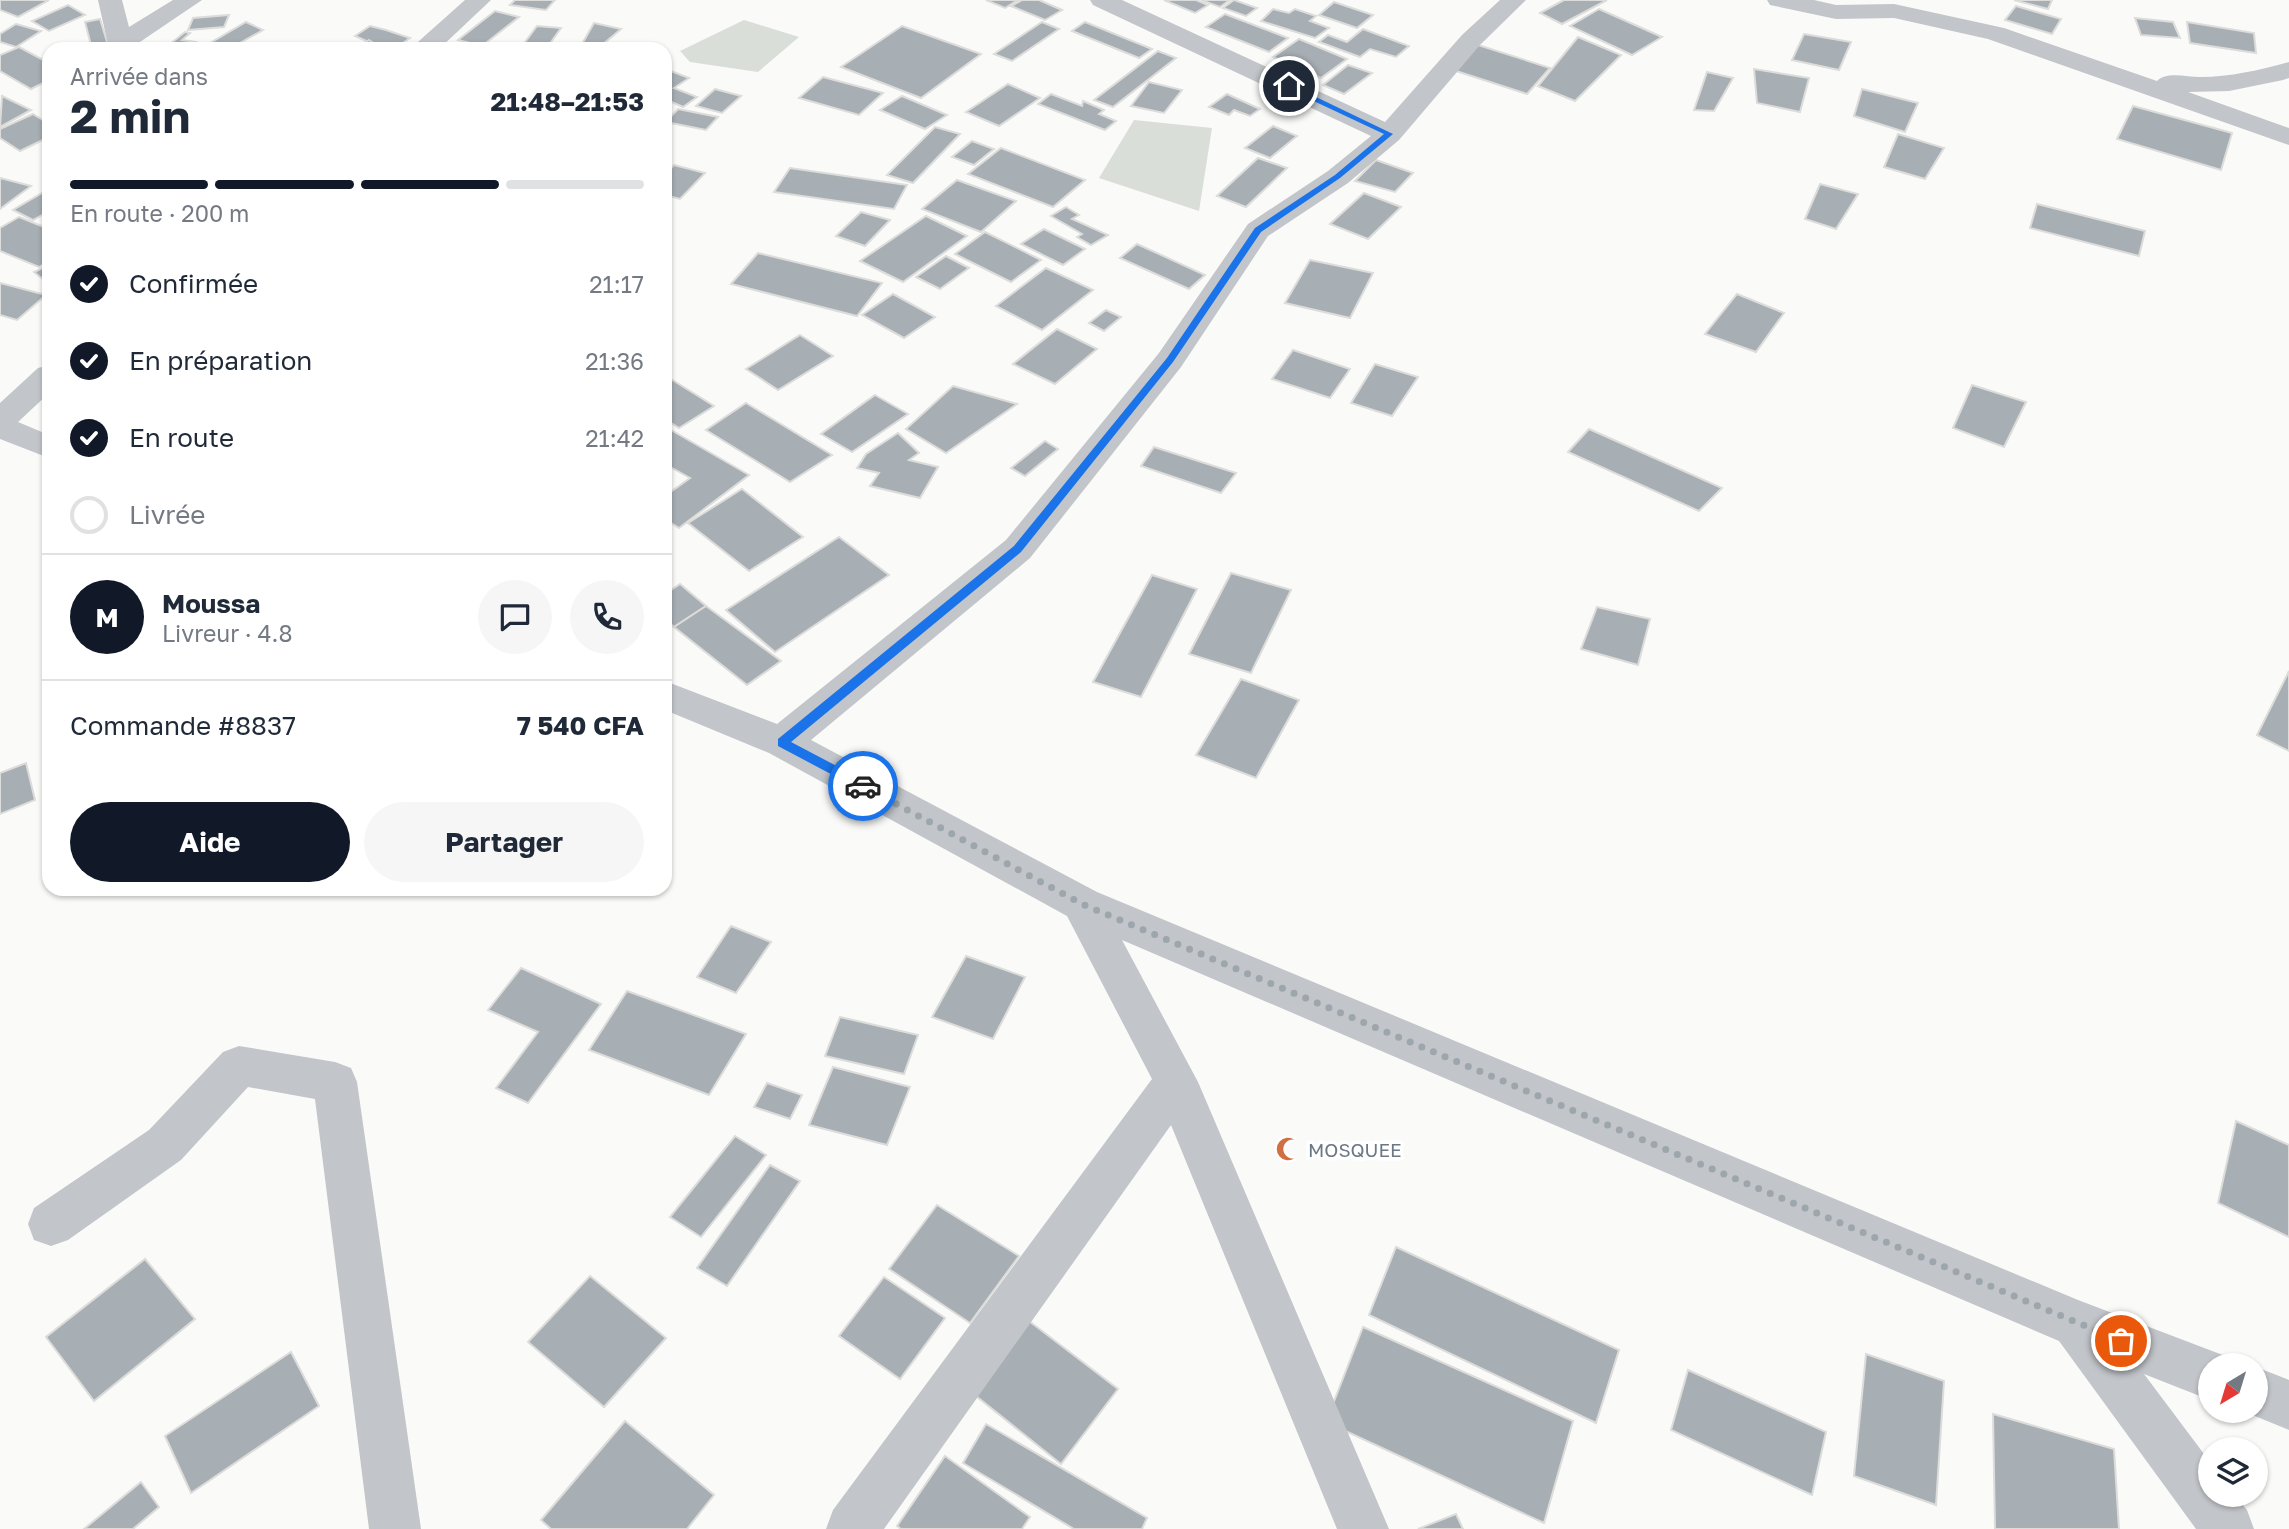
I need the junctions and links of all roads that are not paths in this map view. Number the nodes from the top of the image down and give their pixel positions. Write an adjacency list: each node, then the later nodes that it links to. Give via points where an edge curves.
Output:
1 (110, 0): 7 (street)
2 (190, 0): 8 (street)
3 (479, 0): 9 (street)
4 (1102, 0): 12 (street)
5 (1514, 0): 12 (street, via 1471,40)
6 (1779, 0): 10 (street, via 1836,12 1894,11 1995,33)
7 (121, 42)
8 (128, 42)
9 (432, 42)
10 (2115, 76): 11 (street); 13 (street)
11 (2281, 95)
12 (1389, 134): 19 (street, via 1338,177 1258,230 1170,360 1018,549)
13 (2289, 137)
14 (42, 382): 15 (street)
15 (0, 421)
16 (0, 427): 17 (street)
17 (42, 443)
18 (672, 698): 19 (street)
19 (782, 743): 20 (street)
20 (1082, 904): 21 (street); 23 (street)
21 (1176, 1082): 28 (street); 29 (street)
22 (51, 1224): 27 (street, via 165,1145 239,1066 335,1082)
23 (2076, 1324): 24 (street); 30 (street)
24 (2198, 1370)
25 (2268, 1397): 26 (street)
26 (2289, 1405)
27 (395, 1529)
28 (852, 1529)
29 (1363, 1529)
30 (2228, 1529)

